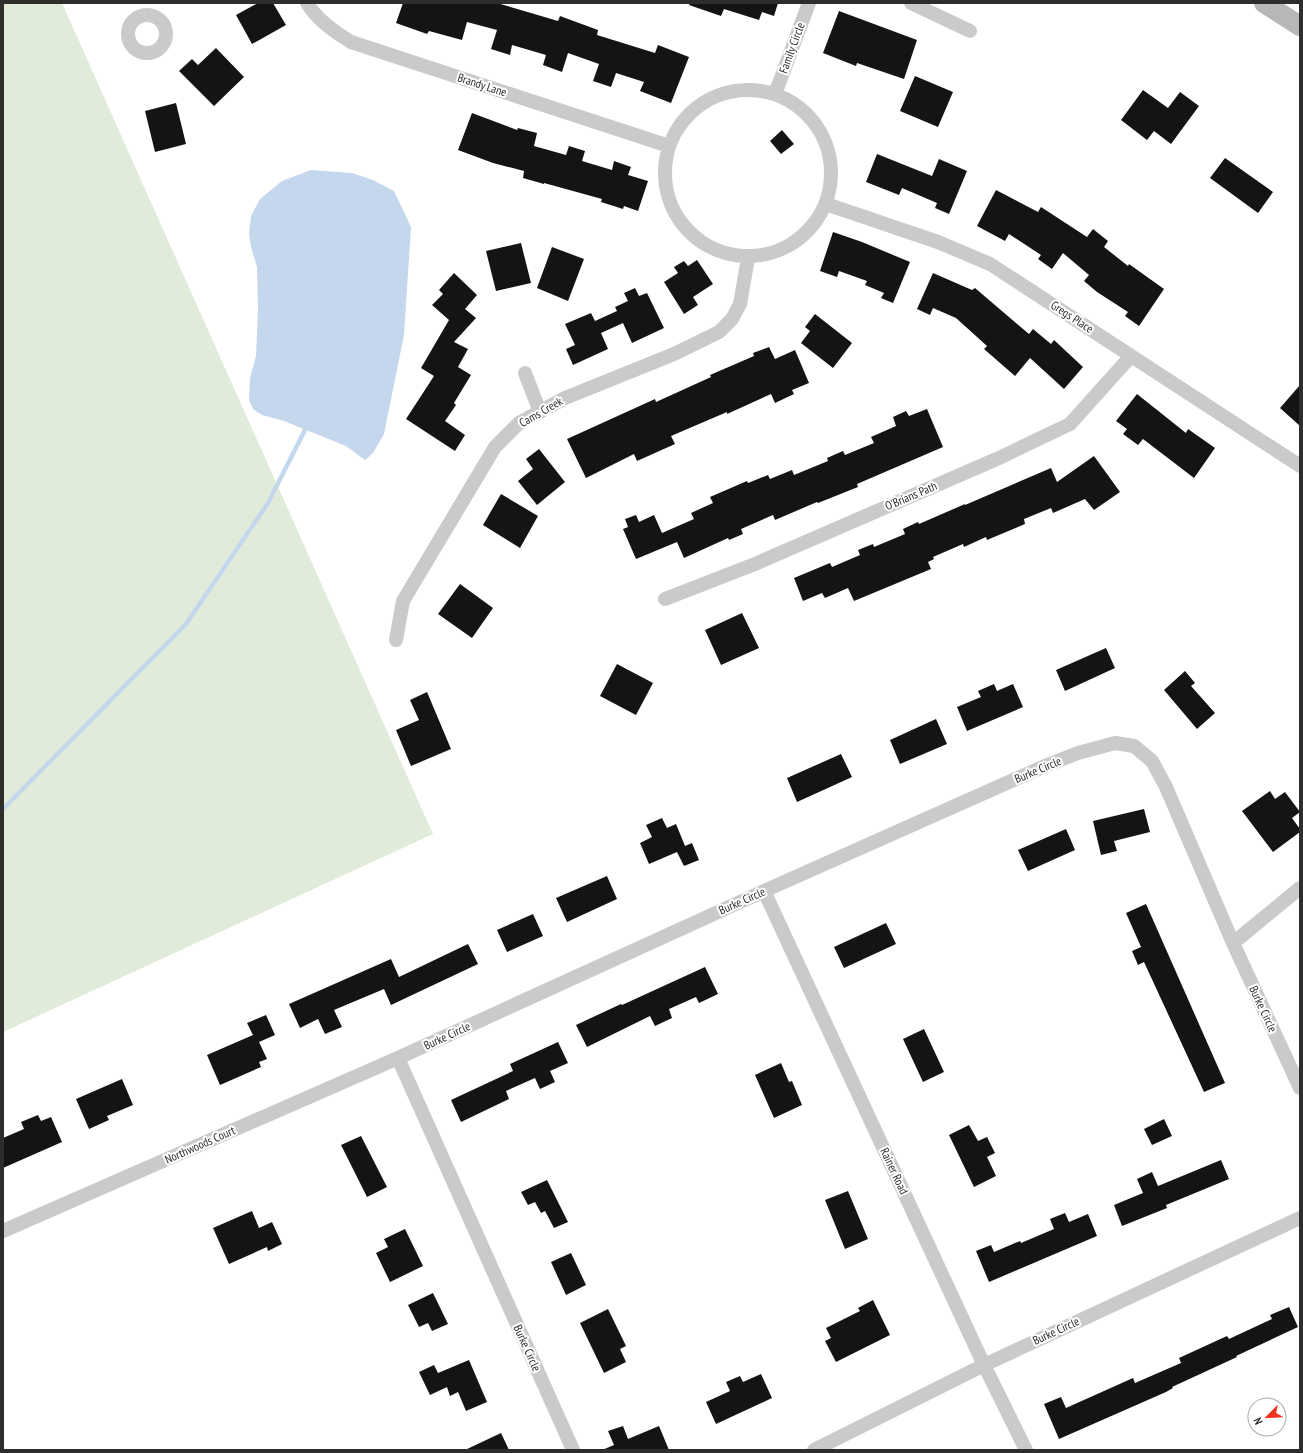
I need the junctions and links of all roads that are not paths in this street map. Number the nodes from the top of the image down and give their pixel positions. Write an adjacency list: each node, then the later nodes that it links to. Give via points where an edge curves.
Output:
1 (307, 3): 8 (street, Brandy Lane, via 335,32 351,42)
2 (809, 3): 7 (street, Family Circle)
3 (911, 3): 6 (street)
4 (1264, 3): 5 (main road)
5 (1300, 26)
6 (970, 31)
7 (775, 94): 8 (street, via 748,89 726,92 709,98 682,121); 9 (street, via 787,98 805,111 820,129 832,164 830,193)
8 (669, 146): 10 (street, via 664,171 667,194 680,222 718,252)
9 (826, 204): 10 (street, via 816,224 783,250); 11 (street, Gregs Place, via 938,242 990,264)
10 (748, 258): 13 (street, Cams Creek, via 740,304 732,319 719,332 674,354 565,398)
11 (1131, 356): 14 (street, Gregs Place); 15 (street, O'Brians Path, via 1070,424 999,458 756,564)
12 (525, 373): 13 (street)
13 (540, 412): 16 (street, Cams Creek, via 519,423 495,447 403,601)
14 (1300, 466)
15 (665, 599)
16 (396, 640)
17 (1300, 888): 19 (street)
18 (764, 891): 19 (street, Burke Circle, via 1046,766 1078,753 1115,743 1134,746 1152,761 1166,787); 20 (street, Burke Circle); 24 (street, Rainer Road)
19 (1232, 943): 21 (street, Burke Circle)
20 (398, 1058): 23 (street, Northwoods Court); 25 (street, Burke Circle)
21 (1300, 1088)
22 (1300, 1218): 24 (street, Burke Circle)
23 (3, 1230)
24 (984, 1365): 26 (street, Burke Circle); 27 (street, Rainer Road)
25 (573, 1450)
26 (814, 1450)
27 (1026, 1450)

